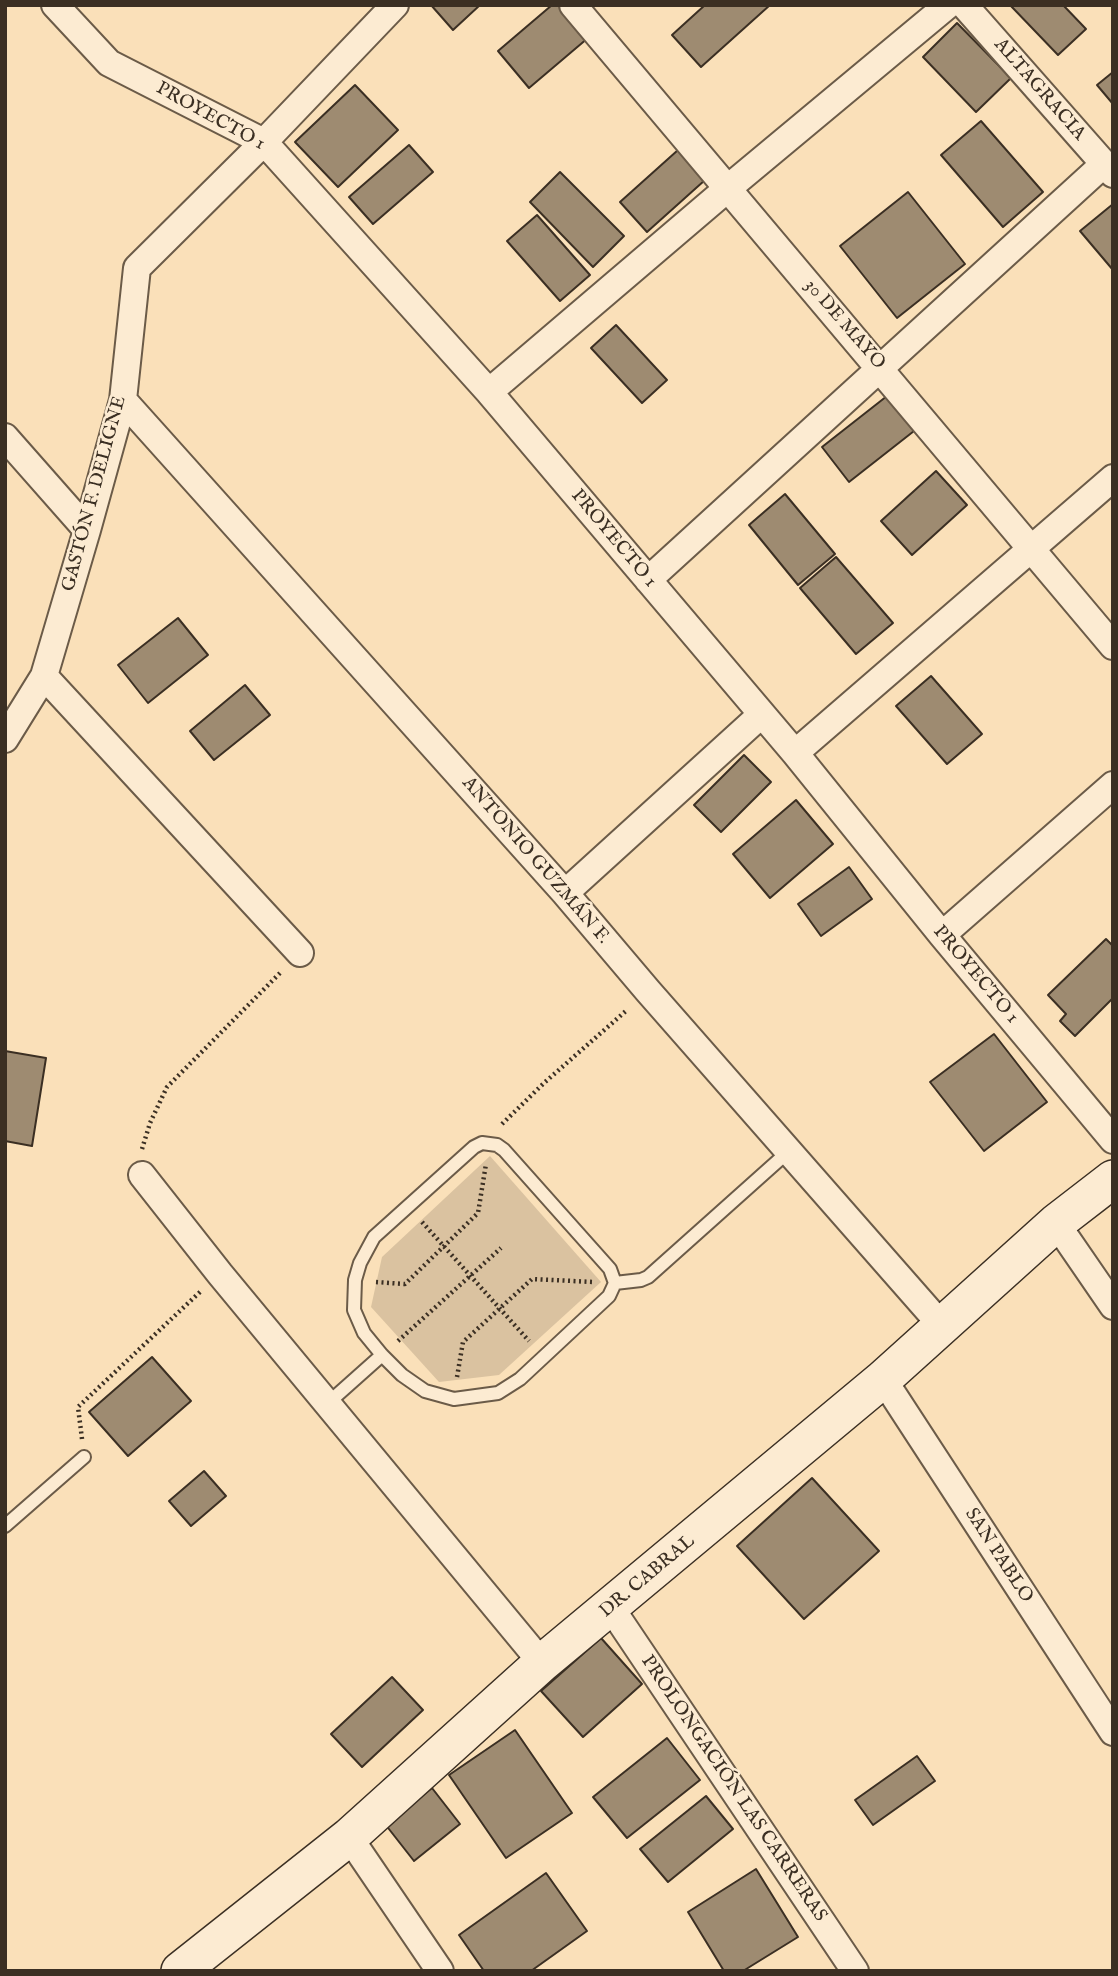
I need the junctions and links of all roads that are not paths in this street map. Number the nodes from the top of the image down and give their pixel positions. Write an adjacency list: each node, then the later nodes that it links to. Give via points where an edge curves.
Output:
1 (55, 5): 6 (street, PROYECTO 1, via 109,63)
2 (395, 5): 6 (street, GASTÓN F. DELIGNE)
3 (573, 5): 8 (street, 30 DE MAYO)
4 (948, 5): 8 (street)
5 (964, 5): 7 (street, ALTAGRACIA)
6 (264, 142): 10 (street, PROYECTO 1); 11 (street, GASTÓN F. DELIGNE, via 137,268)
7 (1109, 169): 9 (street)
8 (727, 189): 9 (street, 30 DE MAYO); 10 (street)
9 (881, 368): 15 (street, 30 DE MAYO); 16 (street)
10 (489, 392): 16 (street, PROYECTO 1)
11 (123, 400): 14 (street, GASTÓN F. DELIGNE); 23 (street, ANTONIO GUZMÁN F.)
12 (5, 437): 14 (street)
13 (1113, 478): 15 (street)
14 (87, 530): 18 (street, GASTÓN F. DELIGNE)
15 (1031, 549): 17 (street, 30 DE MAYO); 21 (street)
16 (648, 580): 19 (street, PROYECTO 1)
17 (1113, 646)
18 (44, 676): 20 (street, GASTÓN F. DELIGNE); 25 (street)
19 (762, 714): 21 (street, PROYECTO 1); 23 (street)
20 (5, 739)
21 (795, 753): 24 (street, PROYECTO 1)
22 (1113, 785): 24 (street)
23 (565, 893): 27 (street, ANTONIO GUZMÁN F.)
24 (942, 935): 26 (street, PROYECTO 1)
25 (300, 953)
26 (1113, 1140)
27 (789, 1151): 31 (lane, via 648,1277); 33 (street, ANTONIO GUZMÁN F.)
28 (142, 1175): 36 (street)
29 (1113, 1179): 30 (street, DR. CABRAL)
30 (1056, 1223): 32 (street); 33 (street, DR. CABRAL)
31 (615, 1283): 34 (lane, via 609,1296 520,1379 498,1393 454,1399 425,1391); 34 (lane, via 610,1269 505,1150 490,1143 474,1147 374,1237 360,1263 354,1310 364,1333)
32 (1113, 1306)
33 (943, 1327): 35 (street, DR. CABRAL)
34 (382, 1355): 36 (lane)
35 (883, 1380): 39 (street, DR. CABRAL); 41 (street, SAN PABLO)
36 (327, 1404): 40 (street)
37 (84, 1457): 38 (lane)
38 (5, 1526)
39 (611, 1608): 40 (street, DR. CABRAL); 45 (street, PROLONGACIÓN LAS CARRERAS)
40 (542, 1663): 42 (street, DR. CABRAL)
41 (1113, 1732)
42 (349, 1836): 43 (street, DR. CABRAL); 44 (street)
43 (180, 1971)
44 (440, 1971)
45 (855, 1971)

